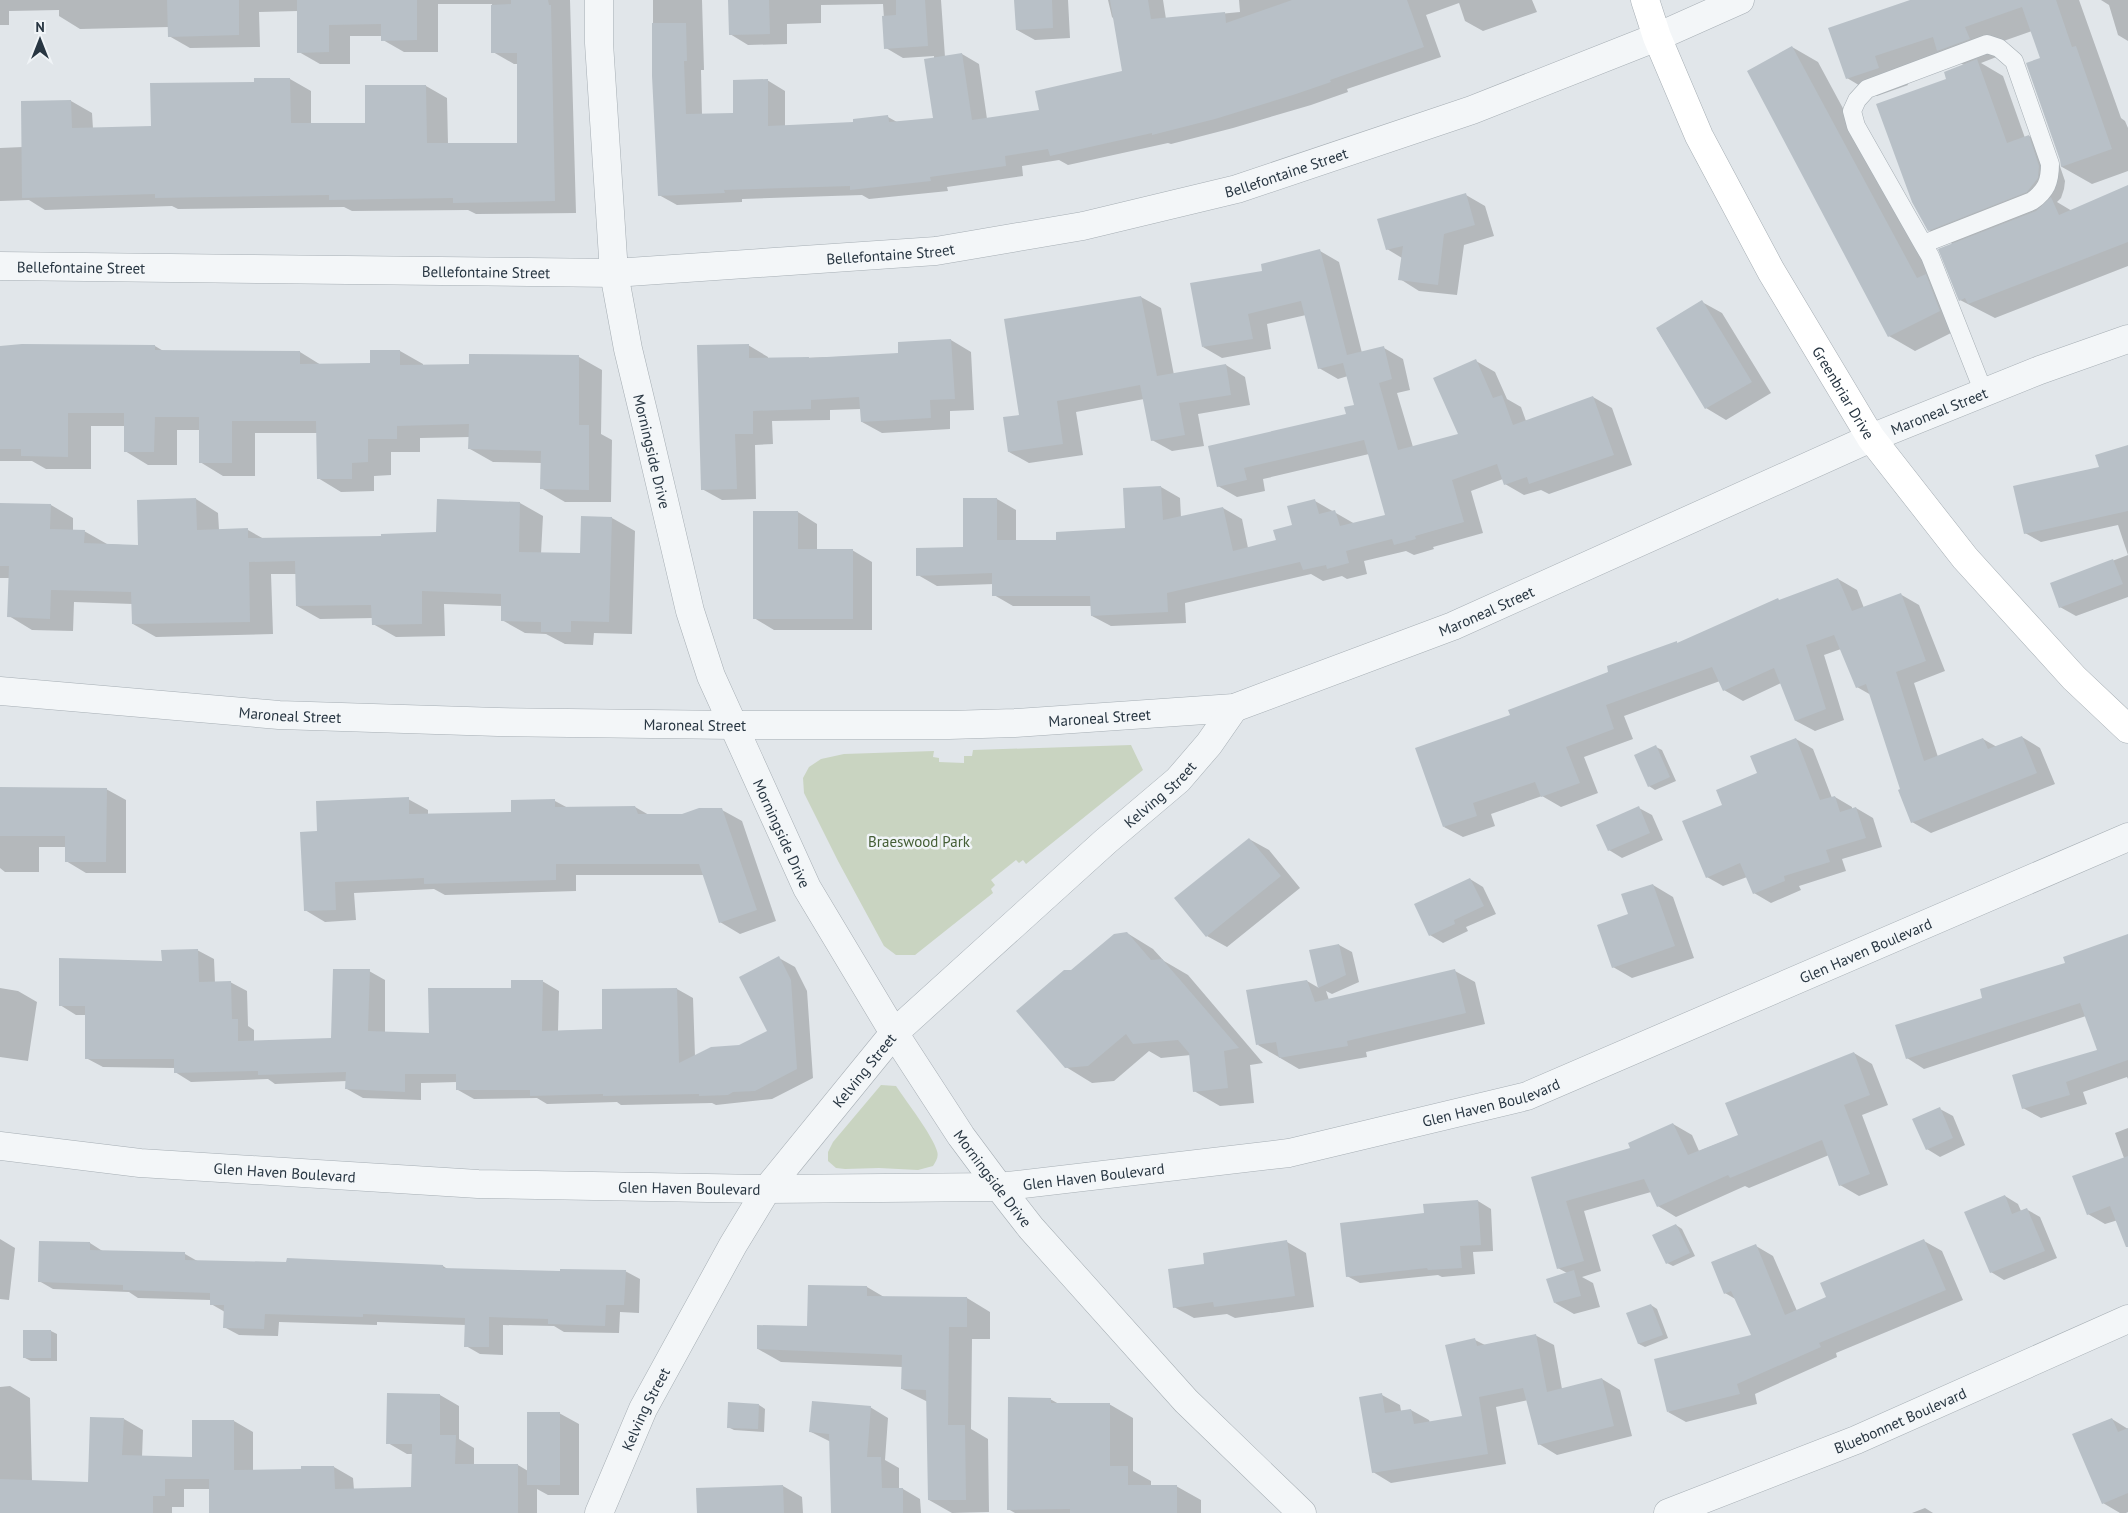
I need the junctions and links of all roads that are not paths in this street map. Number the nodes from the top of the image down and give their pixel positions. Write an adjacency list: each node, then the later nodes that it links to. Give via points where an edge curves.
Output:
1 (599, 0): 7 (street, Morningside Drive)
2 (1645, 0): 4 (main road, Greenbriar Drive)
3 (1740, 0): 4 (street, Bellefontaine Street)
4 (1657, 37): 7 (street, Bellefontaine Street, via 1472,110 1237,189 1083,226 936,251); 10 (main road, Greenbriar Drive, via 1699,136 1726,187 1771,271)
5 (1923, 244): 5 (lane, via 1856,126 1852,111 1867,89 1987,44 2000,48 2014,60 2050,164 2050,179 2042,193 2032,201); 9 (lane)
6 (0, 266): 7 (street, Bellefontaine Street)
7 (614, 273): 13 (street, Morningside Drive, via 630,358 690,611 711,676)
8 (2128, 339): 9 (street, Maroneal Street)
9 (1984, 393): 10 (street, Maroneal Street)
10 (1871, 438): 12 (street, Maroneal Street, via 1453,626); 14 (main road, Greenbriar Drive, via 1965,558 2074,678)
11 (0, 692): 13 (street, Maroneal Street, via 280,715)
12 (1234, 708): 13 (street, Maroneal Street, via 1015,723); 16 (street, Kelving Street, via 1178,780)
13 (732, 725): 16 (street, Morningside Drive, via 807,888)
14 (2128, 729)
15 (2128, 837): 18 (street, Glen Haven Boulevard, via 1527,1096 1290,1153)
16 (894, 1033): 18 (street, Morningside Drive, via 961,1136); 19 (street, Kelving Street)
17 (0, 1146): 19 (street, Glen Haven Boulevard, via 140,1163 478,1184)
18 (999, 1187): 19 (street, Glen Haven Boulevard); 22 (street, Morningside Drive, via 1031,1228 1186,1401)
19 (767, 1189): 21 (street, Kelving Street, via 732,1245 643,1409)
20 (2128, 1319): 23 (street, Bluebonnet Boulevard, via 1856,1440)
21 (599, 1513)
22 (1302, 1513)
23 (1668, 1513)

